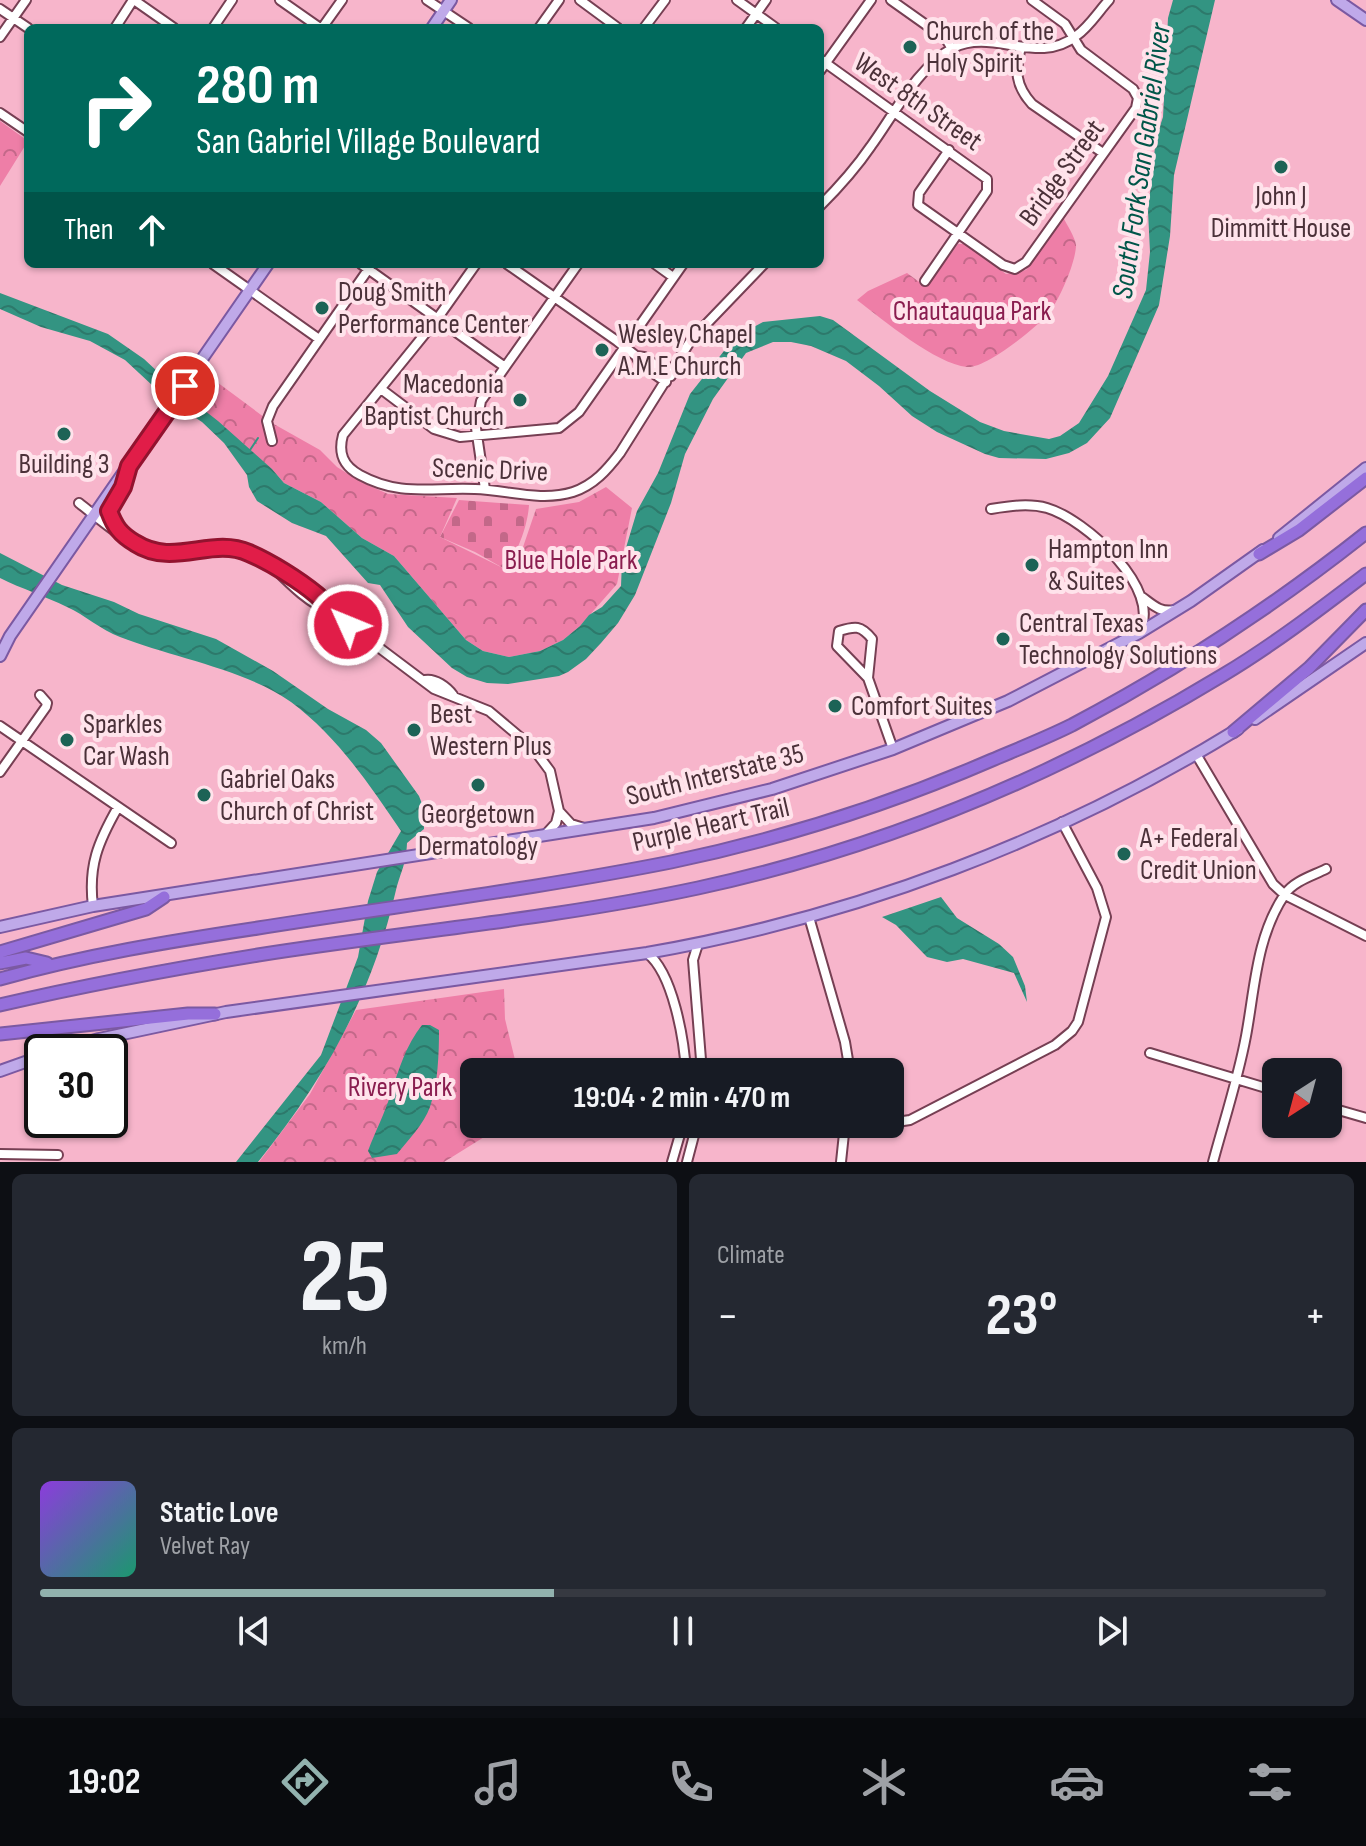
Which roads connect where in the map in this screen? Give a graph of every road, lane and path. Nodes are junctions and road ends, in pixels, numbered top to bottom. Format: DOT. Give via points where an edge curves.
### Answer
graph roads {
  1 [pos="26,0"];
  2 [pos="134,0"];
  3 [pos="232,0"];
  4 [pos="280,0"];
  5 [pos="342,0"];
  6 [pos="427,0"];
  7 [pos="451,0"];
  8 [pos="559,0"];
  9 [pos="580,0"];
  10 [pos="665,0"];
  11 [pos="737,0"];
  12 [pos="766,0"];
  13 [pos="871,0"];
  14 [pos="891,0"];
  15 [pos="1032,0"];
  16 [pos="1109,0"];
  17 [pos="1337,0"];
  18 [pos="0,9"];
  19 [pos="443,12"];
  20 [pos="756,14"];
  21 [pos="14,18"];
  22 [pos="1366,20"];
  23 [pos="118,24"];
  24 [pos="168,24"];
  25 [pos="216,24"];
  26 [pos="315,24"];
  27 [pos="324,24"];
  28 [pos="435,24"];
  29 [pos="462,24"];
  30 [pos="542,24"];
  31 [pos="613,24"];
  32 [pos="647,24"];
  33 [pos="749,24"];
  34 [pos="770,24"];
  35 [pos="24,25"];
  36 [pos="0,37"];
  37 [pos="1074,38"];
  38 [pos="1021,47"];
  39 [pos="952,49"];
  40 [pos="824,61"];
  41 [pos="824,65"];
  42 [pos="895,112"];
  43 [pos="0,113"];
  44 [pos="24,129"];
  45 [pos="949,150"];
  46 [pos="1103,153"];
  47 [pos="824,202"];
  48 [pos="958,235"];
  49 [pos="219,268"];
  50 [pos="265,268"];
  51 [pos="366,268"];
  52 [pos="370,268"];
  53 [pos="473,268"];
  54 [pos="513,268"];
  55 [pos="575,268"];
  56 [pos="661,268"];
  57 [pos="680,268"];
  58 [pos="760,268"];
  59 [pos="673,277"];
  60 [pos="925,281"];
  61 [pos="250,290"];
  62 [pos="555,297"];
  63 [pos="437,319"];
  64 [pos="319,339"];
  65 [pos="623,347"];
  66 [pos="505,367"];
  67 [pos="669,379"];
  68 [pos="381,389"];
  69 [pos="478,437"];
  70 [pos="272,441"];
  71 [pos="129,466"];
  72 [pos="1366,468"];
  73 [pos="1366,478"];
  74 [pos="485,489"];
  75 [pos="79,503"];
  76 [pos="991,509"];
  77 [pos="94,515"];
  78 [pos="117,531"];
  79 [pos="1366,533"];
  80 [pos="1259,554"];
  81 [pos="1366,574"];
  82 [pos="1141,596"];
  83 [pos="1176,610"];
  84 [pos="1366,610"];
  85 [pos="1139,633"];
  86 [pos="10,636"];
  87 [pos="1366,643"];
  88 [pos="0,645"];
  89 [pos="0,656"];
  90 [pos="868,678"];
  91 [pos="40,695"];
  92 [pos="0,726"];
  93 [pos="1233,732"];
  94 [pos="22,741"];
  95 [pos="893,749"];
  96 [pos="1196,754"];
  97 [pos="0,772"];
  98 [pos="118,807"];
  99 [pos="559,811"];
  100 [pos="1062,822"];
  101 [pos="588,828"];
  102 [pos="542,837"];
  103 [pos="171,843"];
  104 [pos="1326,869"];
  105 [pos="1285,895"];
  106 [pos="164,897"];
  107 [pos="93,906"];
  108 [pos="809,917"];
  109 [pos="0,927"];
  110 [pos="1366,936"];
  111 [pos="698,944"];
  112 [pos="0,952"];
  113 [pos="647,953"];
  114 [pos="0,963"];
  115 [pos="52,964"];
  116 [pos="0,979"];
  117 [pos="0,1005"];
  118 [pos="221,1013"];
  119 [pos="0,1034"];
  120 [pos="122,1034"];
  121 [pos="1150,1053"];
  122 [pos="684,1058"];
  123 [pos="701,1058"];
  124 [pos="848,1058"];
  125 [pos="24,1062"];
  126 [pos="0,1071"];
  127 [pos="1235,1079"];
  128 [pos="1262,1087"];
  129 [pos="1342,1111"];
  130 [pos="1366,1118"];
  131 [pos="904,1121"];
  132 [pos="679,1138"];
  133 [pos="693,1138"];
  134 [pos="844,1138"];
  135 [pos="0,1154"];
  136 [pos="58,1155"];
  137 [pos="672,1162"];
  138 [pos="687,1162"];
  139 [pos="841,1162"];
  140 [pos="1213,1162"];
  1 -- 21 [label="street"];
  2 -- 23 [label="street"];
  2 -- 24 [label="street"];
  3 -- 25 [label="street"];
  4 -- 26 [label="street"];
  5 -- 27 [label="street"];
  6 -- 19 [label="street"];
  7 -- 19 [label="main road"];
  8 -- 30 [label="street"];
  9 -- 31 [label="street"];
  10 -- 32 [label="street"];
  11 -- 20 [label="street"];
  12 -- 20 [label="street"];
  13 -- 40 [label="street"];
  14 -- 39 [label="street" via="946,39"];
  15 -- 37 [label="street" via="1065,24"];
  16 -- 37 [label="street"];
  17 -- 22 [label="main road"];
  18 -- 21 [label="street"];
  19 -- 28 [label="main road"];
  19 -- 29 [label="street"];
  20 -- 33 [label="street"];
  20 -- 34 [label="street"];
  21 -- 35 [label="street"];
  21 -- 36 [label="street"];
  37 -- 38 [label="street" via="1049,48"];
  37 -- 46 [label="street, Bridge Street" via="1085,54 1138,98"];
  38 -- 39 [label="street" via="983,41"];
  38 -- 46 [label="street" via="1016,70 1024,95"];
  39 -- 42 [label="street" via="930,66"];
  41 -- 42 [label="street, West 8th Street"];
  42 -- 45 [label="street, West 8th Street"];
  42 -- 47 [label="street"];
  43 -- 44 [label="street"];
  45 -- 48 [label="street, West 8th Street" via="989,183"];
  45 -- 48 [label="street" via="917,201"];
  46 -- 48 [label="street, Bridge Street" via="1026,262 1015,269"];
  48 -- 60 [label="street"];
  49 -- 61 [label="street"];
  50 -- 61 [label="main road"];
  51 -- 64 [label="street"];
  52 -- 63 [label="street"];
  53 -- 63 [label="street"];
  54 -- 62 [label="street"];
  55 -- 62 [label="street"];
  56 -- 59 [label="street"];
  57 -- 59 [label="street"];
  58 -- 67 [label="street, Scenic Drive" via="699,331"];
  59 -- 65 [label="street"];
  61 -- 64 [label="street"];
  61 -- 71 [label="main road"];
  62 -- 65 [label="street"];
  62 -- 66 [label="street"];
  63 -- 66 [label="street"];
  63 -- 68 [label="street"];
  64 -- 70 [label="street" via="268,416"];
  65 -- 67 [label="street"];
  65 -- 69 [label="street" via="566,425"];
  66 -- 69 [label="street" via="481,401"];
  67 -- 74 [label="street, Scenic Drive" via="613,463 586,487 550,495"];
  68 -- 69 [label="street" via="434,429"];
  68 -- 74 [label="street, Scenic Drive" via="343,435 340,450 348,467 387,487"];
  69 -- 74 [label="street"];
  71 -- 77 [label="main road"];
  71 -- 78 [label="street" via="109,511"];
  72 -- 80 [label="main road, South Interstate 35"];
  73 -- 80 [label="highway"];
  75 -- 77 [label="street"];
  76 -- 82 [label="street" via="1046,507 1080,524 1105,545"];
  77 -- 78 [label="street"];
  77 -- 86 [label="main road"];
  78 -- 99 [label="street" via="161,553 234,549 274,568 317,607 333,613 434,689 489,711 543,758"];
  79 -- 115 [label="highway, Purple Heart Trail" via="1283,597 1069,727 837,819 669,862"];
  80 -- 83 [label="main road, South Interstate 35"];
  81 -- 117 [label="highway, Purple Heart Trail" via="1226,674 1172,705 1062,763 857,846 628,902 256,956"];
  82 -- 83 [label="street" via="1157,609"];
  82 -- 85 [label="street" via="1145,616"];
  83 -- 85 [label="main road, South Interstate 35"];
  84 -- 93 [label="highway" via="1309,668"];
  85 -- 95 [label="main road, South Interstate 35" via="1008,701"];
  86 -- 88 [label="main road"];
  86 -- 89 [label="main road"];
  87 -- 93 [label="main road"];
  90 -- 90 [label="street" via="872,639 856,626 839,631 841,653"];
  90 -- 95 [label="street"];
  91 -- 94 [label="street" via="46,707"];
  92 -- 94 [label="street"];
  93 -- 96 [label="main road"];
  94 -- 97 [label="street"];
  94 -- 98 [label="street"];
  95 -- 101 [label="main road, South Interstate 35" via="772,789"];
  96 -- 100 [label="main road"];
  96 -- 105 [label="street" via="1266,874"];
  98 -- 103 [label="street"];
  98 -- 107 [label="street" via="95,855"];
  99 -- 101 [label="street" via="571,824"];
  99 -- 102 [label="street" via="553,828"];
  100 -- 108 [label="main road" via="933,876"];
  100 -- 131 [label="street" via="1097,888 1106,917 1078,1022 1055,1045"];
  101 -- 102 [label="main road, South Interstate 35"];
  102 -- 106 [label="main road, South Interstate 35"];
  104 -- 105 [label="street" via="1293,885"];
  105 -- 110 [label="street"];
  105 -- 127 [label="street" via="1258,958"];
  106 -- 107 [label="main road, South Interstate 35"];
  106 -- 112 [label="highway" via="146,909"];
  107 -- 109 [label="main road, South Interstate 35"];
  108 -- 111 [label="main road"];
  108 -- 124 [label="street"];
  111 -- 113 [label="main road"];
  111 -- 123 [label="street" via="693,960"];
  113 -- 118 [label="main road"];
  113 -- 122 [label="street" via="666,981"];
  114 -- 115 [label="highway" via="26,958"];
  115 -- 116 [label="highway, Purple Heart Trail"];
  118 -- 119 [label="highway"];
  118 -- 120 [label="main road"];
  121 -- 127 [label="street"];
  125 -- 126 [label="main road"];
  127 -- 128 [label="street"];
  127 -- 140 [label="street"];
  129 -- 130 [label="street"];
  132 -- 137 [label="street"];
  133 -- 138 [label="street"];
  134 -- 139 [label="street"];
  135 -- 136 [label="street"];
}
